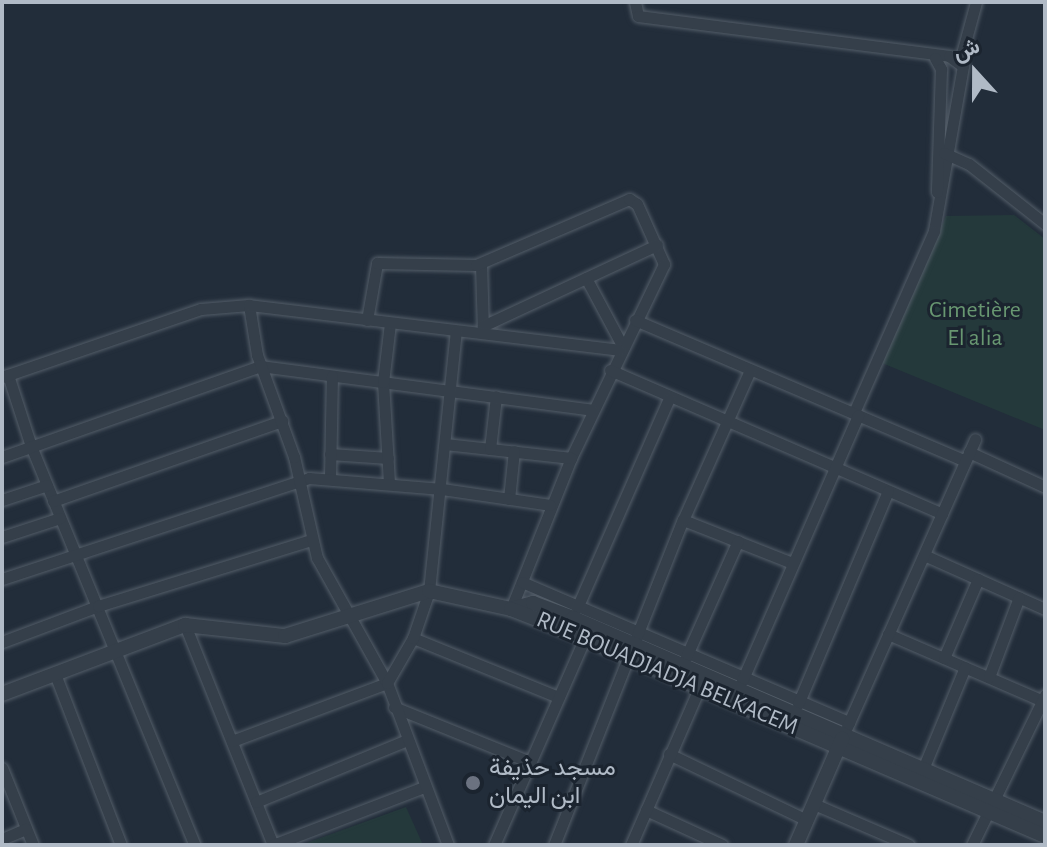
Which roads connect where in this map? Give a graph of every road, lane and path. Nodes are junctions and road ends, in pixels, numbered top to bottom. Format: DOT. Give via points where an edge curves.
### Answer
graph roads {
  1 [pos="635,2"];
  2 [pos="976,2"];
  3 [pos="935,58"];
  4 [pos="960,61"];
  5 [pos="936,152"];
  6 [pos="951,154"];
  7 [pos="938,206"];
  8 [pos="1045,224"];
  9 [pos="657,245"];
  10 [pos="481,264"];
  11 [pos="586,278"];
  12 [pos="249,305"];
  13 [pos="367,320"];
  14 [pos="635,320"];
  15 [pos="390,323"];
  16 [pos="483,330"];
  17 [pos="456,331"];
  18 [pos="620,348"];
  19 [pos="260,366"];
  20 [pos="610,370"];
  21 [pos="750,370"];
  22 [pos="5,376"];
  23 [pos="332,376"];
  24 [pos="383,382"];
  25 [pos="449,390"];
  26 [pos="496,396"];
  27 [pos="669,398"];
  28 [pos="592,410"];
  29 [pos="856,414"];
  30 [pos="282,421"];
  31 [pos="726,424"];
  32 [pos="975,439"];
  33 [pos="445,444"];
  34 [pos="31,446"];
  35 [pos="490,449"];
  36 [pos="514,451"];
  37 [pos="330,454"];
  38 [pos="967,456"];
  39 [pos="2,457"];
  40 [pos="388,458"];
  41 [pos="571,458"];
  42 [pos="834,469"];
  43 [pos="330,478"];
  44 [pos="301,480"];
  45 [pos="389,483"];
  46 [pos="47,485"];
  47 [pos="1045,487"];
  48 [pos="442,489"];
  49 [pos="888,491"];
  50 [pos="509,499"];
  51 [pos="2,500"];
  52 [pos="53,501"];
  53 [pos="550,505"];
  54 [pos="942,514"];
  55 [pos="60,518"];
  56 [pos="683,520"];
  57 [pos="2,537"];
  58 [pos="311,540"];
  59 [pos="738,541"];
  60 [pos="76,551"];
  61 [pos="924,555"];
  62 [pos="792,563"];
  63 [pos="2,579"];
  64 [pos="978,579"];
  65 [pos="522,582"];
  66 [pos="429,591"];
  67 [pos="1019,597"];
  68 [pos="98,606"];
  69 [pos="511,609"];
  70 [pos="1045,609"];
  71 [pos="352,613"];
  72 [pos="573,618"];
  73 [pos="185,625"];
  74 [pos="640,630"];
  75 [pos="588,632"];
  76 [pos="888,634"];
  77 [pos="413,638"];
  78 [pos="2,642"];
  79 [pos="116,651"];
  80 [pos="634,651"];
  81 [pos="685,658"];
  82 [pos="944,658"];
  83 [pos="965,667"];
  84 [pos="55,674"];
  85 [pos="989,677"];
  86 [pos="703,680"];
  87 [pos="742,682"];
  88 [pos="387,683"];
  89 [pos="2,694"];
  90 [pos="558,697"];
  91 [pos="1044,699"];
  92 [pos="797,706"];
  93 [pos="394,707"];
  94 [pos="844,735"];
  95 [pos="407,740"];
  96 [pos="232,741"];
  97 [pos="669,754"];
  98 [pos="530,762"];
  99 [pos="2,768"];
  100 [pos="923,769"];
  101 [pos="5,782"];
  102 [pos="424,787"];
  103 [pos="256,802"];
  104 [pos="814,804"];
  105 [pos="989,806"];
  106 [pos="646,810"];
  107 [pos="807,820"];
  108 [pos="1045,822"];
  109 [pos="26,829"];
  110 [pos="1045,836"];
  111 [pos="2,839"];
  112 [pos="33,845"];
  113 [pos="121,845"];
  114 [pos="195,845"];
  115 [pos="273,845"];
  116 [pos="448,845"];
  117 [pos="494,845"];
  118 [pos="554,845"];
  119 [pos="631,845"];
  120 [pos="722,845"];
  121 [pos="796,845"];
  122 [pos="909,845"];
  123 [pos="972,845"];
  1 -- 3 [label="street" via="638,16"];
  2 -- 4 [label="street"];
  3 -- 4 [label="street"];
  3 -- 5 [label="street" via="941,69"];
  4 -- 6 [label="street" via="964,71"];
  5 -- 6 [label="street"];
  5 -- 7 [label="street"];
  6 -- 7 [label="street"];
  6 -- 8 [label="street"];
  7 -- 29 [label="street" via="934,231"];
  9 -- 10 [label="street" via="629,199"];
  9 -- 11 [label="street"];
  9 -- 14 [label="street" via="664,264"];
  10 -- 13 [label="street" via="377,263"];
  10 -- 16 [label="street"];
  11 -- 16 [label="street"];
  11 -- 18 [label="street"];
  12 -- 13 [label="street"];
  12 -- 19 [label="street"];
  12 -- 22 [label="street" via="201,309"];
  13 -- 15 [label="street"];
  14 -- 18 [label="street"];
  14 -- 21 [label="street"];
  15 -- 17 [label="street"];
  15 -- 24 [label="street"];
  16 -- 17 [label="street"];
  16 -- 18 [label="street"];
  17 -- 25 [label="street"];
  18 -- 20 [label="street"];
  19 -- 23 [label="street"];
  19 -- 30 [label="street"];
  19 -- 34 [label="street"];
  20 -- 27 [label="street"];
  20 -- 28 [label="street"];
  21 -- 29 [label="street"];
  21 -- 31 [label="street"];
  22 -- 34 [label="street"];
  23 -- 24 [label="street"];
  23 -- 37 [label="street"];
  24 -- 25 [label="street"];
  24 -- 40 [label="street"];
  25 -- 26 [label="street"];
  25 -- 33 [label="street"];
  26 -- 28 [label="street"];
  26 -- 35 [label="street"];
  27 -- 31 [label="street"];
  27 -- 72 [label="street"];
  28 -- 41 [label="street"];
  29 -- 38 [label="street"];
  29 -- 42 [label="street"];
  30 -- 44 [label="street"];
  30 -- 52 [label="street"];
  31 -- 42 [label="street"];
  31 -- 56 [label="street"];
  32 -- 38 [label="street"];
  33 -- 35 [label="street"];
  33 -- 48 [label="street"];
  34 -- 39 [label="street"];
  34 -- 46 [label="street"];
  35 -- 36 [label="street"];
  36 -- 41 [label="street"];
  36 -- 50 [label="street"];
  37 -- 40 [label="street"];
  37 -- 43 [label="street"];
  38 -- 47 [label="street"];
  38 -- 54 [label="street"];
  40 -- 45 [label="street"];
  41 -- 53 [label="street"];
  42 -- 49 [label="street"];
  42 -- 62 [label="street"];
  43 -- 44 [label="street"];
  43 -- 45 [label="street"];
  44 -- 58 [label="street"];
  44 -- 60 [label="street"];
  45 -- 48 [label="street"];
  46 -- 51 [label="street"];
  46 -- 52 [label="street"];
  48 -- 50 [label="street"];
  48 -- 66 [label="street"];
  49 -- 54 [label="street"];
  49 -- 92 [label="street"];
  50 -- 53 [label="street"];
  52 -- 55 [label="street"];
  53 -- 65 [label="street"];
  54 -- 61 [label="street"];
  55 -- 57 [label="street"];
  55 -- 60 [label="street"];
  56 -- 59 [label="street"];
  56 -- 74 [label="street"];
  58 -- 68 [label="street"];
  58 -- 71 [label="street"];
  59 -- 62 [label="street"];
  59 -- 81 [label="street"];
  60 -- 63 [label="street"];
  60 -- 68 [label="street"];
  61 -- 64 [label="street"];
  61 -- 76 [label="street"];
  62 -- 87 [label="street"];
  64 -- 67 [label="street"];
  64 -- 82 [label="street"];
  65 -- 69 [label="street"];
  65 -- 72 [label="street"];
  66 -- 69 [label="street, RUE BOUADJADJA BELKACEM"];
  66 -- 71 [label="street"];
  66 -- 77 [label="street"];
  67 -- 70 [label="street"];
  67 -- 85 [label="street"];
  68 -- 78 [label="street"];
  68 -- 79 [label="street"];
  69 -- 72 [label="street, RUE BOUADJADJA BELKACEM"];
  71 -- 73 [label="street" via="285,636"];
  71 -- 88 [label="street"];
  72 -- 74 [label="street"];
  72 -- 75 [label="street, RUE BOUADJADJA BELKACEM"];
  73 -- 79 [label="street"];
  73 -- 96 [label="street"];
  74 -- 80 [label="street"];
  74 -- 81 [label="street"];
  75 -- 80 [label="street, RUE BOUADJADJA BELKACEM"];
  75 -- 90 [label="street"];
  76 -- 82 [label="street"];
  76 -- 94 [label="street"];
  77 -- 88 [label="street"];
  77 -- 90 [label="street"];
  79 -- 84 [label="street"];
  79 -- 114 [label="street"];
  80 -- 81 [label="street, RUE BOUADJADJA BELKACEM"];
  80 -- 86 [label="street, RUE BOUADJADJA BELKACEM"];
  80 -- 118 [label="street"];
  81 -- 86 [label="street, RUE BOUADJADJA BELKACEM"];
  81 -- 87 [label="street"];
  82 -- 83 [label="street"];
  83 -- 85 [label="street"];
  83 -- 100 [label="street"];
  84 -- 89 [label="street"];
  84 -- 113 [label="street"];
  85 -- 91 [label="street"];
  86 -- 87 [label="street, RUE BOUADJADJA BELKACEM"];
  86 -- 94 [label="street, RUE BOUADJADJA BELKACEM"];
  86 -- 97 [label="street"];
  87 -- 92 [label="street, RUE BOUADJADJA BELKACEM"];
  88 -- 93 [label="street"];
  88 -- 96 [label="street"];
  90 -- 98 [label="street"];
  91 -- 105 [label="street"];
  92 -- 94 [label="street, RUE BOUADJADJA BELKACEM"];
  93 -- 95 [label="street"];
  93 -- 98 [label="street"];
  94 -- 100 [label="street, RUE BOUADJADJA BELKACEM"];
  94 -- 104 [label="street"];
  94 -- 105 [label="street, RUE BOUADJADJA BELKACEM"];
  95 -- 102 [label="street"];
  95 -- 103 [label="street"];
  96 -- 103 [label="street"];
  97 -- 106 [label="street"];
  97 -- 107 [label="street"];
  98 -- 117 [label="street"];
  99 -- 101 [label="street"];
  100 -- 105 [label="street, RUE BOUADJADJA BELKACEM"];
  101 -- 109 [label="street"];
  102 -- 115 [label="street"];
  102 -- 116 [label="street"];
  103 -- 115 [label="street"];
  104 -- 107 [label="street"];
  104 -- 122 [label="street"];
  105 -- 108 [label="street, RUE BOUADJADJA BELKACEM"];
  105 -- 110 [label="street, RUE BOUADJADJA BELKACEM"];
  105 -- 123 [label="street"];
  106 -- 119 [label="street"];
  106 -- 120 [label="street"];
  107 -- 121 [label="street"];
  109 -- 111 [label="street"];
  109 -- 112 [label="street"];
}
